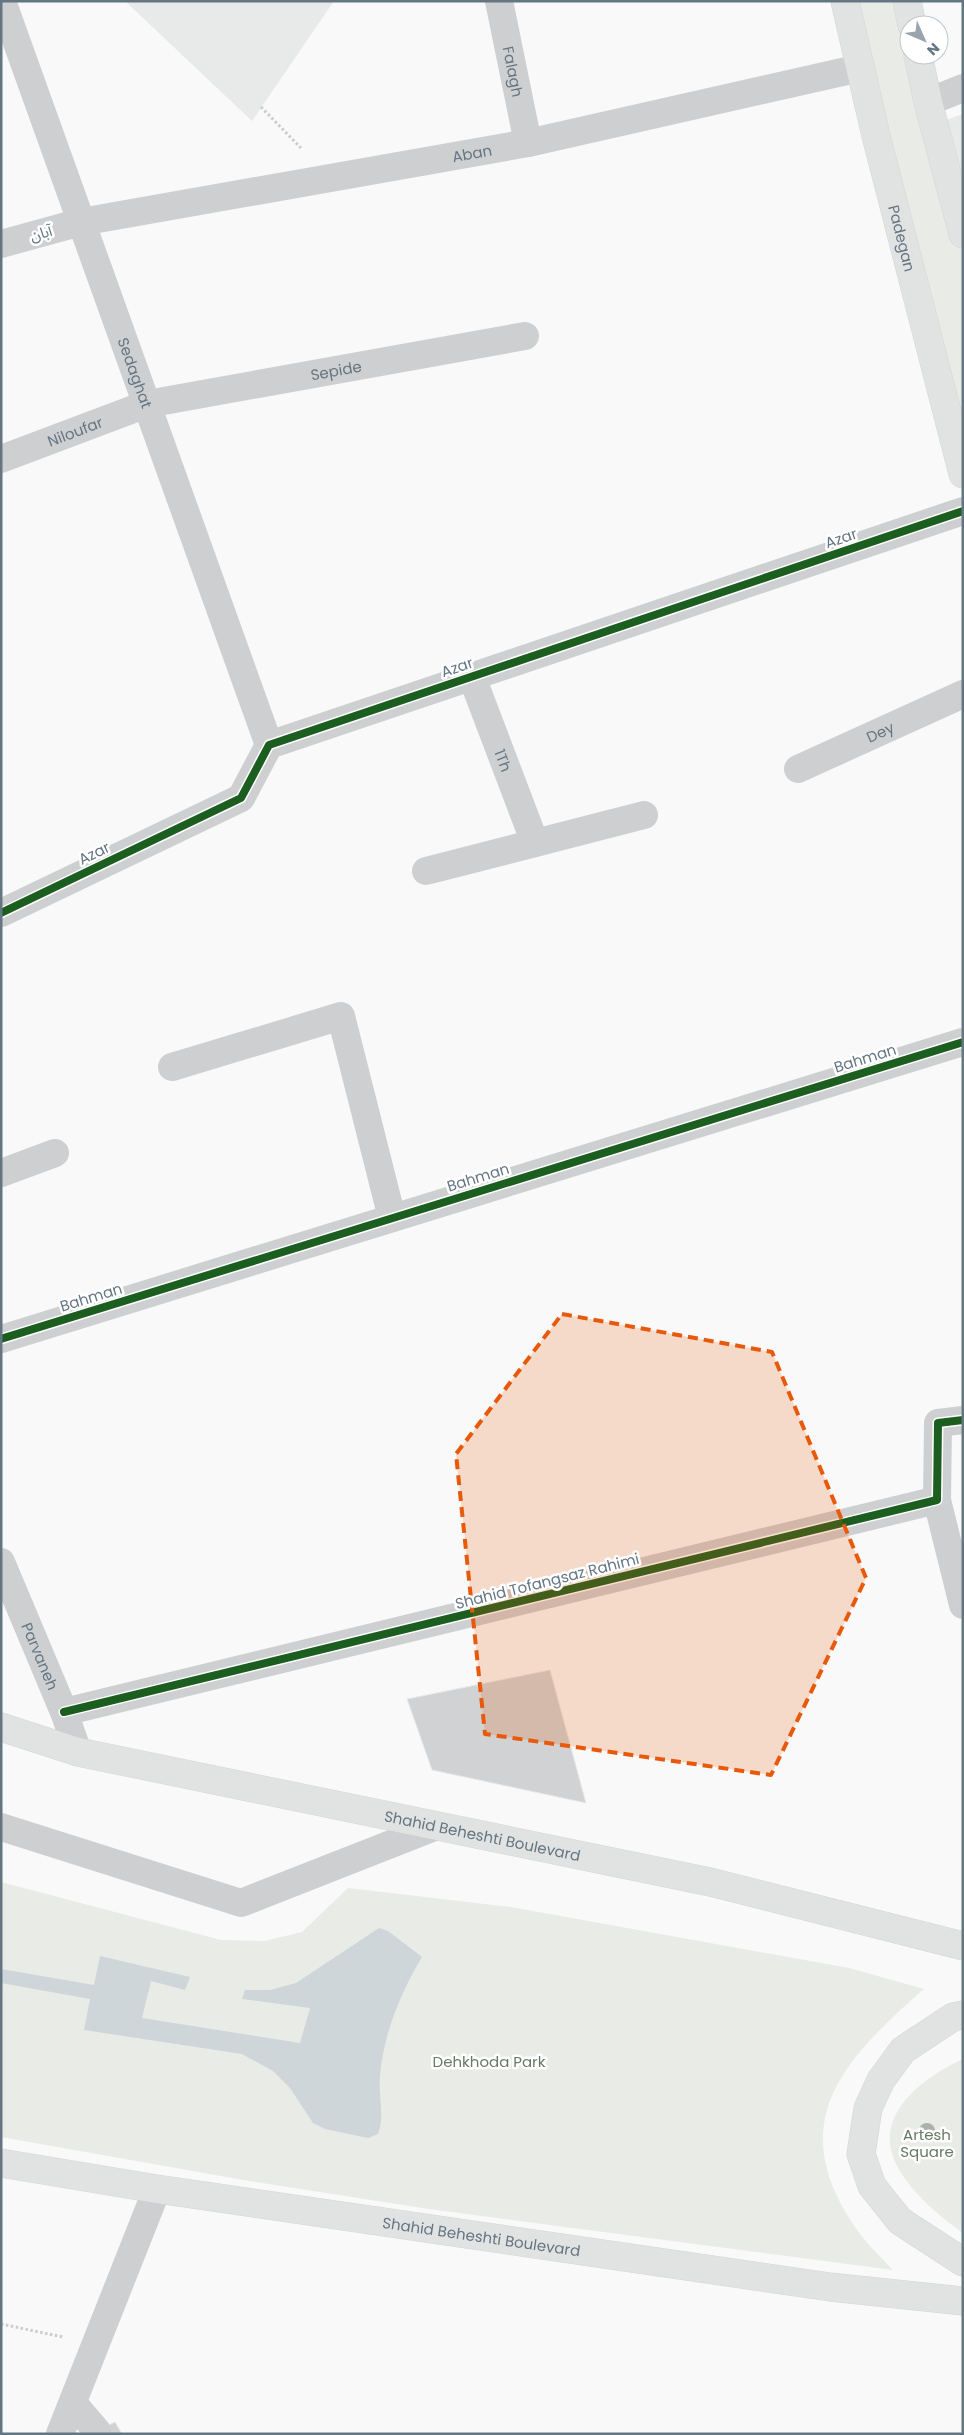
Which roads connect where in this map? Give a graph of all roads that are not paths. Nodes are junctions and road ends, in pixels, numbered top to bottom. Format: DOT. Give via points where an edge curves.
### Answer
graph roads {
  1 [pos="2,1"];
  2 [pos="499,1"];
  3 [pos="845,1"];
  4 [pos="907,1"];
  5 [pos="910,15"];
  6 [pos="920,65"];
  7 [pos="860,68"];
  8 [pos="963,88"];
  9 [pos="928,102"];
  10 [pos="528,143"];
  11 [pos="81,222"];
  12 [pos="963,234"];
  13 [pos="1,244"];
  14 [pos="525,336"];
  15 [pos="147,404"];
  16 [pos="1,459"];
  17 [pos="963,474"];
  18 [pos="963,511"];
  19 [pos="472,677"];
  20 [pos="963,694"];
  21 [pos="269,745"];
  22 [pos="798,769"];
  23 [pos="644,815"];
  24 [pos="535,843"];
  25 [pos="426,871"];
  26 [pos="1,913"];
  27 [pos="963,1042"];
  28 [pos="172,1067"];
  29 [pos="55,1153"];
  30 [pos="1,1173"];
  31 [pos="392,1218"];
  32 [pos="1,1339"];
  33 [pos="963,1420"];
  34 [pos="936,1500"];
  35 [pos="1,1562"];
  36 [pos="963,1605"];
  37 [pos="64,1712"];
  38 [pos="1,1727"];
  39 [pos="78,1752"];
  40 [pos="436,1826"];
  41 [pos="1,1827"];
  42 [pos="963,1946"];
  43 [pos="963,2015"];
  44 [pos="1,2163"];
  45 [pos="157,2189"];
  46 [pos="963,2262"];
  47 [pos="963,2301"];
  48 [pos="73,2403"];
  49 [pos="97,2431"];
  50 [pos="60,2434"];
  1 -- 11 [label="street, Sedaghat"];
  2 -- 10 [label="street, Falagh"];
  3 -- 7 [label="main road, Padegan"];
  4 -- 5 [label="main road"];
  6 -- 9 [label="main road"];
  7 -- 10 [label="street, Aban"];
  7 -- 17 [label="main road, Padegan"];
  8 -- 9 [label="street"];
  9 -- 12 [label="main road"];
  10 -- 11 [label="street, Aban"];
  11 -- 13 [label="street, آبان"];
  11 -- 15 [label="street, Sedaghat"];
  14 -- 15 [label="street, Sepide"];
  15 -- 16 [label="street, Niloufar"];
  15 -- 21 [label="street, Sedaghat"];
  18 -- 19 [label="street, Azar"];
  19 -- 21 [label="street, Azar"];
  19 -- 24 [label="street, 1Th"];
  20 -- 22 [label="street, Dey"];
  21 -- 26 [label="street, Azar" via="241,798"];
  23 -- 24 [label="street"];
  24 -- 25 [label="street"];
  27 -- 31 [label="street, Bahman"];
  28 -- 31 [label="street" via="341,1016"];
  29 -- 30 [label="street"];
  31 -- 32 [label="street, Bahman"];
  33 -- 34 [label="street" via="938,1423"];
  34 -- 36 [label="street"];
  34 -- 37 [label="street, Shahid Tofangsaz Rahimi"];
  35 -- 37 [label="street, Parvaneh"];
  37 -- 39 [label="street, Parvaneh"];
  38 -- 39 [label="main road, Shahid Beheshti Boulevard"];
  39 -- 40 [label="main road, Shahid Beheshti Boulevard"];
  40 -- 41 [label="street" via="241,1903"];
  40 -- 42 [label="main road, Shahid Beheshti Boulevard" via="710,1882"];
  43 -- 46 [label="main road" via="953,2017 903,2050 881,2080 868,2108 861,2154 872,2186 900,2221"];
  44 -- 45 [label="main road, Shahid Beheshti Boulevard"];
  45 -- 47 [label="main road, Shahid Beheshti Boulevard" via="830,2288"];
  45 -- 48 [label="street"];
  48 -- 49 [label="street"];
  48 -- 50 [label="street"];
}
